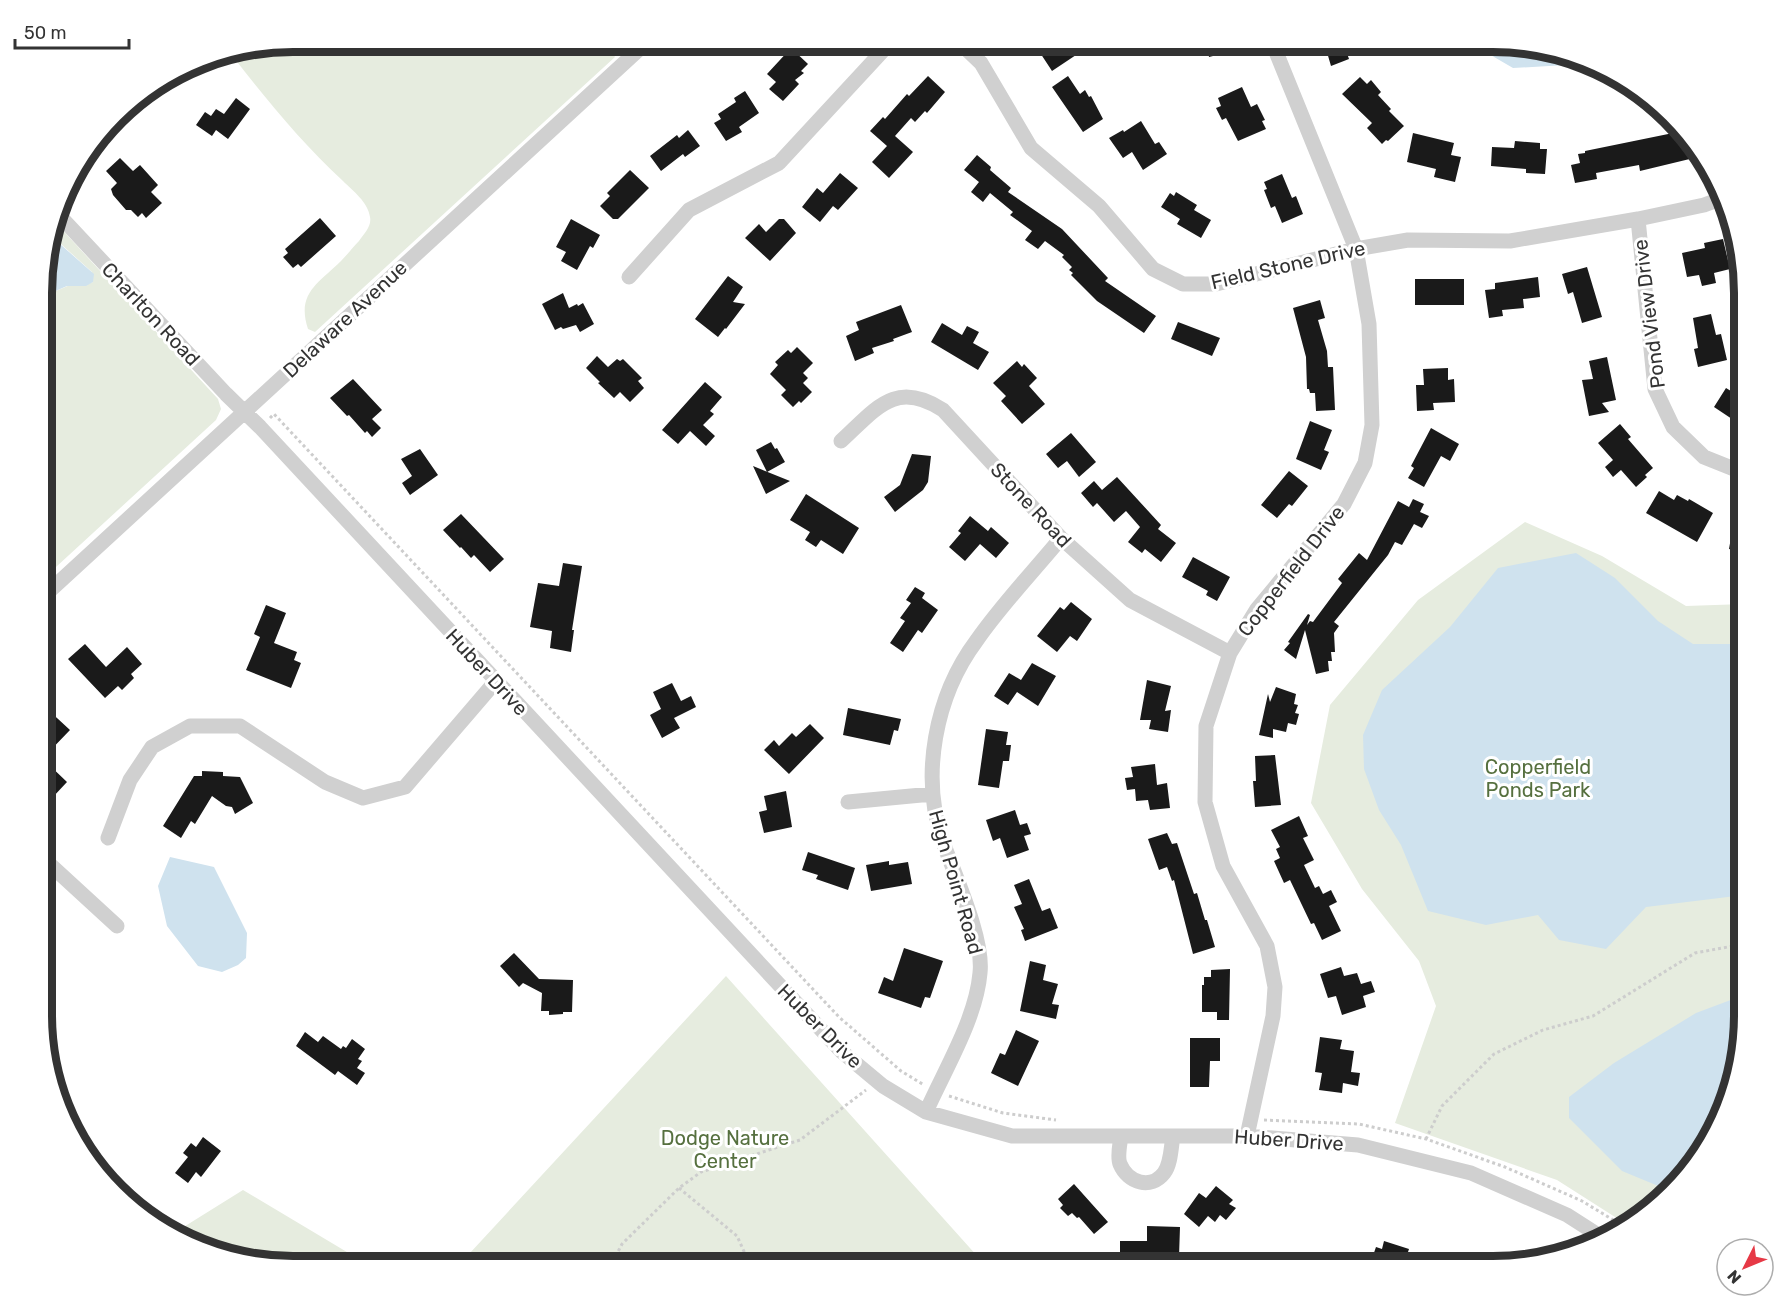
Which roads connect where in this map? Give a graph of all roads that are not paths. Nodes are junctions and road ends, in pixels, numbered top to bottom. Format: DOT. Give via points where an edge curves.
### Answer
graph roads {
  1 [pos="636,52"];
  2 [pos="882,52"];
  3 [pos="969,52"];
  4 [pos="1276,52"];
  5 [pos="1716,201"];
  6 [pos="1638,219"];
  7 [pos="64,220"];
  8 [pos="1356,249"];
  9 [pos="628,277"];
  10 [pos="244,412"];
  11 [pos="841,441"];
  12 [pos="1734,469"];
  13 [pos="1061,538"];
  14 [pos="52,589"];
  15 [pos="1230,653"];
  16 [pos="496,681"];
  17 [pos="932,794"];
  18 [pos="848,802"];
  19 [pos="108,838"];
  20 [pos="52,866"];
  21 [pos="117,926"];
  22 [pos="926,1112"];
  23 [pos="1121,1136"];
  24 [pos="1173,1136"];
  25 [pos="1247,1136"];
  26 [pos="1596,1234"];
  1 -- 10 [label="street, Delaware Avenue"];
  2 -- 9 [label="street" via="779,163 689,210"];
  3 -- 8 [label="street, Field Stone Drive" via="981,63 1031,148 1099,206 1153,269 1183,284 1216,284"];
  4 -- 8 [label="street, Copperfield Drive"];
  5 -- 6 [label="street, Field Stone Drive"];
  6 -- 8 [label="street, Field Stone Drive" via="1510,241 1408,240"];
  6 -- 12 [label="street, Pond View Drive" via="1655,389 1673,427 1704,457"];
  7 -- 10 [label="street, Charlton Road"];
  8 -- 15 [label="street, Copperfield Drive" via="1369,324 1372,425 1365,464 1344,504 1257,609"];
  10 -- 14 [label="street, Delaware Avenue"];
  10 -- 16 [label="street, Huber Drive"];
  11 -- 13 [label="street, Stone Road" via="885,402 906,396 928,400 943,410"];
  13 -- 15 [label="street, Stone Road" via="1130,600"];
  13 -- 17 [label="street, High Point Road" via="976,640 954,679 935,734"];
  15 -- 25 [label="street, Copperfield Drive" via="1206,726 1205,802 1223,866 1267,946 1275,987 1273,1016"];
  16 -- 19 [label="street" via="405,787 363,798 325,782 240,726 190,726 152,747 130,780"];
  16 -- 22 [label="street, Huber Drive" via="841,1051 876,1081"];
  17 -- 18 [label="street"];
  17 -- 22 [label="street, High Point Road" via="941,836 977,938 981,971 974,1006"];
  20 -- 21 [label="street"];
  22 -- 23 [label="street, Huber Drive" via="1012,1136"];
  23 -- 24 [label="street, Huber Drive"];
  23 -- 24 [label="street" via="1119,1162 1137,1182 1149,1184 1166,1171"];
  24 -- 25 [label="street, Huber Drive"];
  25 -- 26 [label="street, Huber Drive" via="1358,1144 1471,1173 1567,1215"];
}
